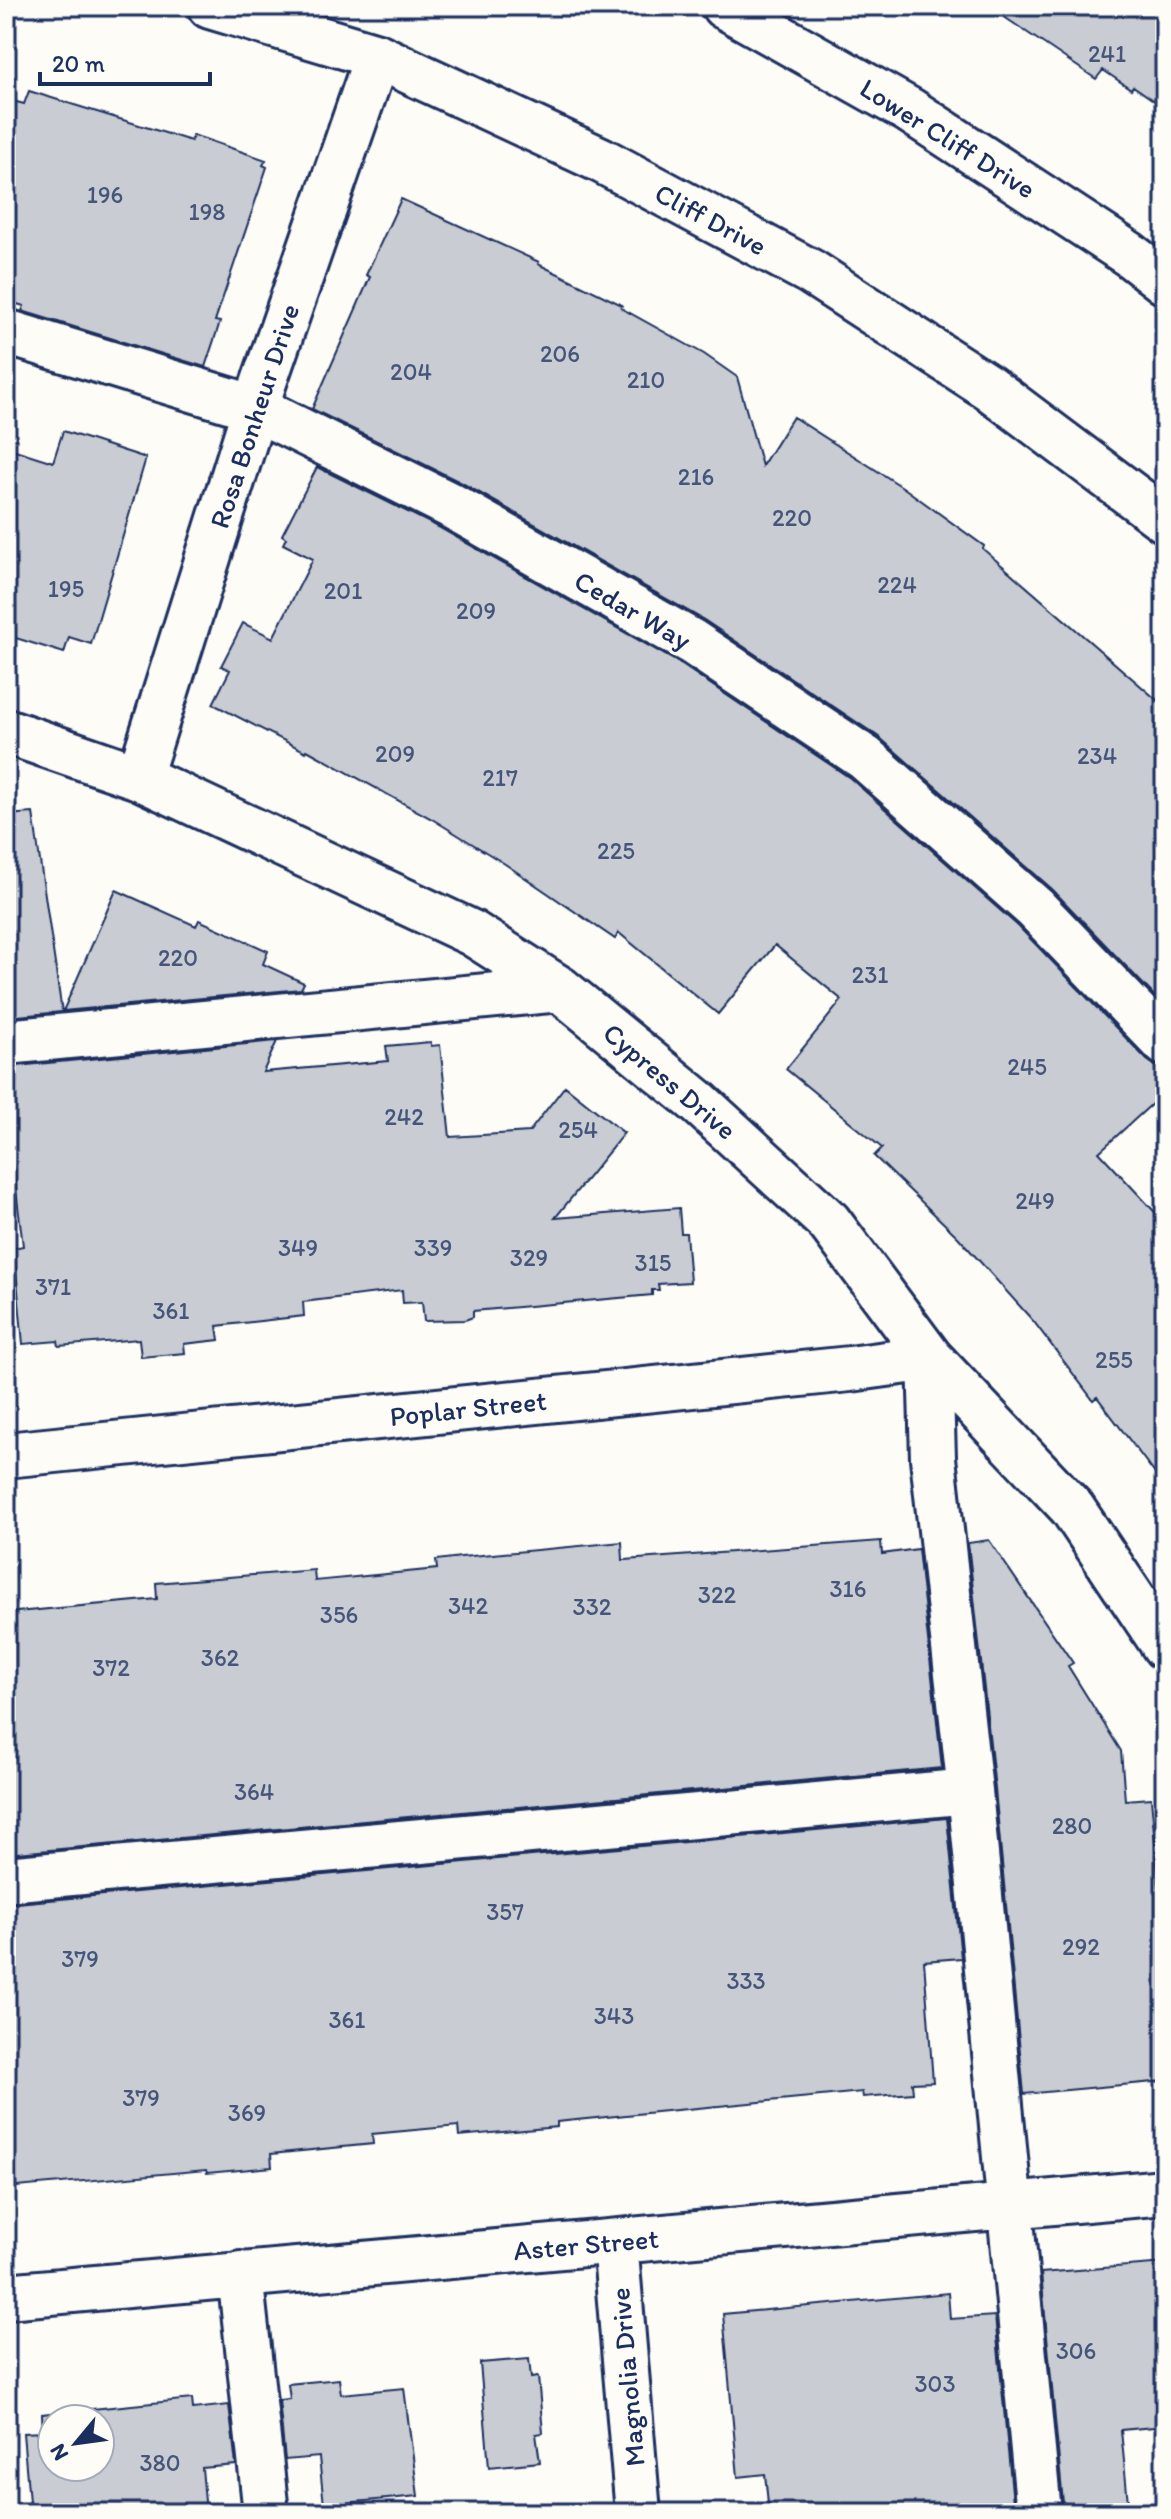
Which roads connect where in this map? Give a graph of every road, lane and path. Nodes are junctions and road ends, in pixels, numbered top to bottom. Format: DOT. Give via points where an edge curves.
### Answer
graph roads {
  1 [pos="210,6"];
  2 [pos="724,6"];
  3 [pos="377,56"];
  4 [pos="1165,282"];
  5 [pos="6,332"];
  6 [pos="255,408"];
  7 [pos="1165,520"];
  8 [pos="6,731"];
  9 [pos="139,777"];
  10 [pos="560,989"];
  11 [pos="6,1042"];
  12 [pos="1165,1043"];
  13 [pos="930,1358"];
  14 [pos="6,1455"];
  15 [pos="1165,1647"];
  16 [pos="970,1791"];
  17 [pos="6,1879"];
  18 [pos="1165,2192"];
  19 [pos="1010,2205"];
  20 [pos="615,2242"];
  21 [pos="240,2274"];
  22 [pos="6,2296"];
  23 [pos="266,2513"];
  24 [pos="638,2513"];
  25 [pos="1039,2513"];
  1 -- 3 [label="street, Cliff Drive"];
  2 -- 4 [label="street, Lower Cliff Drive" via="909,110"];
  3 -- 6 [label="street, Rosa Bonheur Drive"];
  3 -- 7 [label="street, Cliff Drive" via="601,160 811,272 988,387"];
  5 -- 6 [label="street, Cedar Way"];
  6 -- 9 [label="street, Rosa Bonheur Drive"];
  6 -- 12 [label="street, Cedar Way" via="450,505 692,642 865,758 1035,908"];
  8 -- 9 [label="street, Cypress Drive"];
  9 -- 10 [label="street, Cypress Drive" via="472,933"];
  10 -- 11 [label="street"];
  10 -- 13 [label="street, Cypress Drive" via="698,1102 829,1222"];
  13 -- 14 [label="street, Poplar Street"];
  13 -- 15 [label="street, Cypress Drive" via="1072,1508"];
  13 -- 16 [label="street" via="933,1458"];
  16 -- 17 [label="street"];
  16 -- 19 [label="street"];
  18 -- 19 [label="street, Aster Street"];
  19 -- 20 [label="street, Aster Street"];
  19 -- 25 [label="street"];
  20 -- 21 [label="street, Aster Street"];
  20 -- 24 [label="street, Magnolia Drive"];
  21 -- 22 [label="street, Aster Street"];
  21 -- 23 [label="street"];
}
